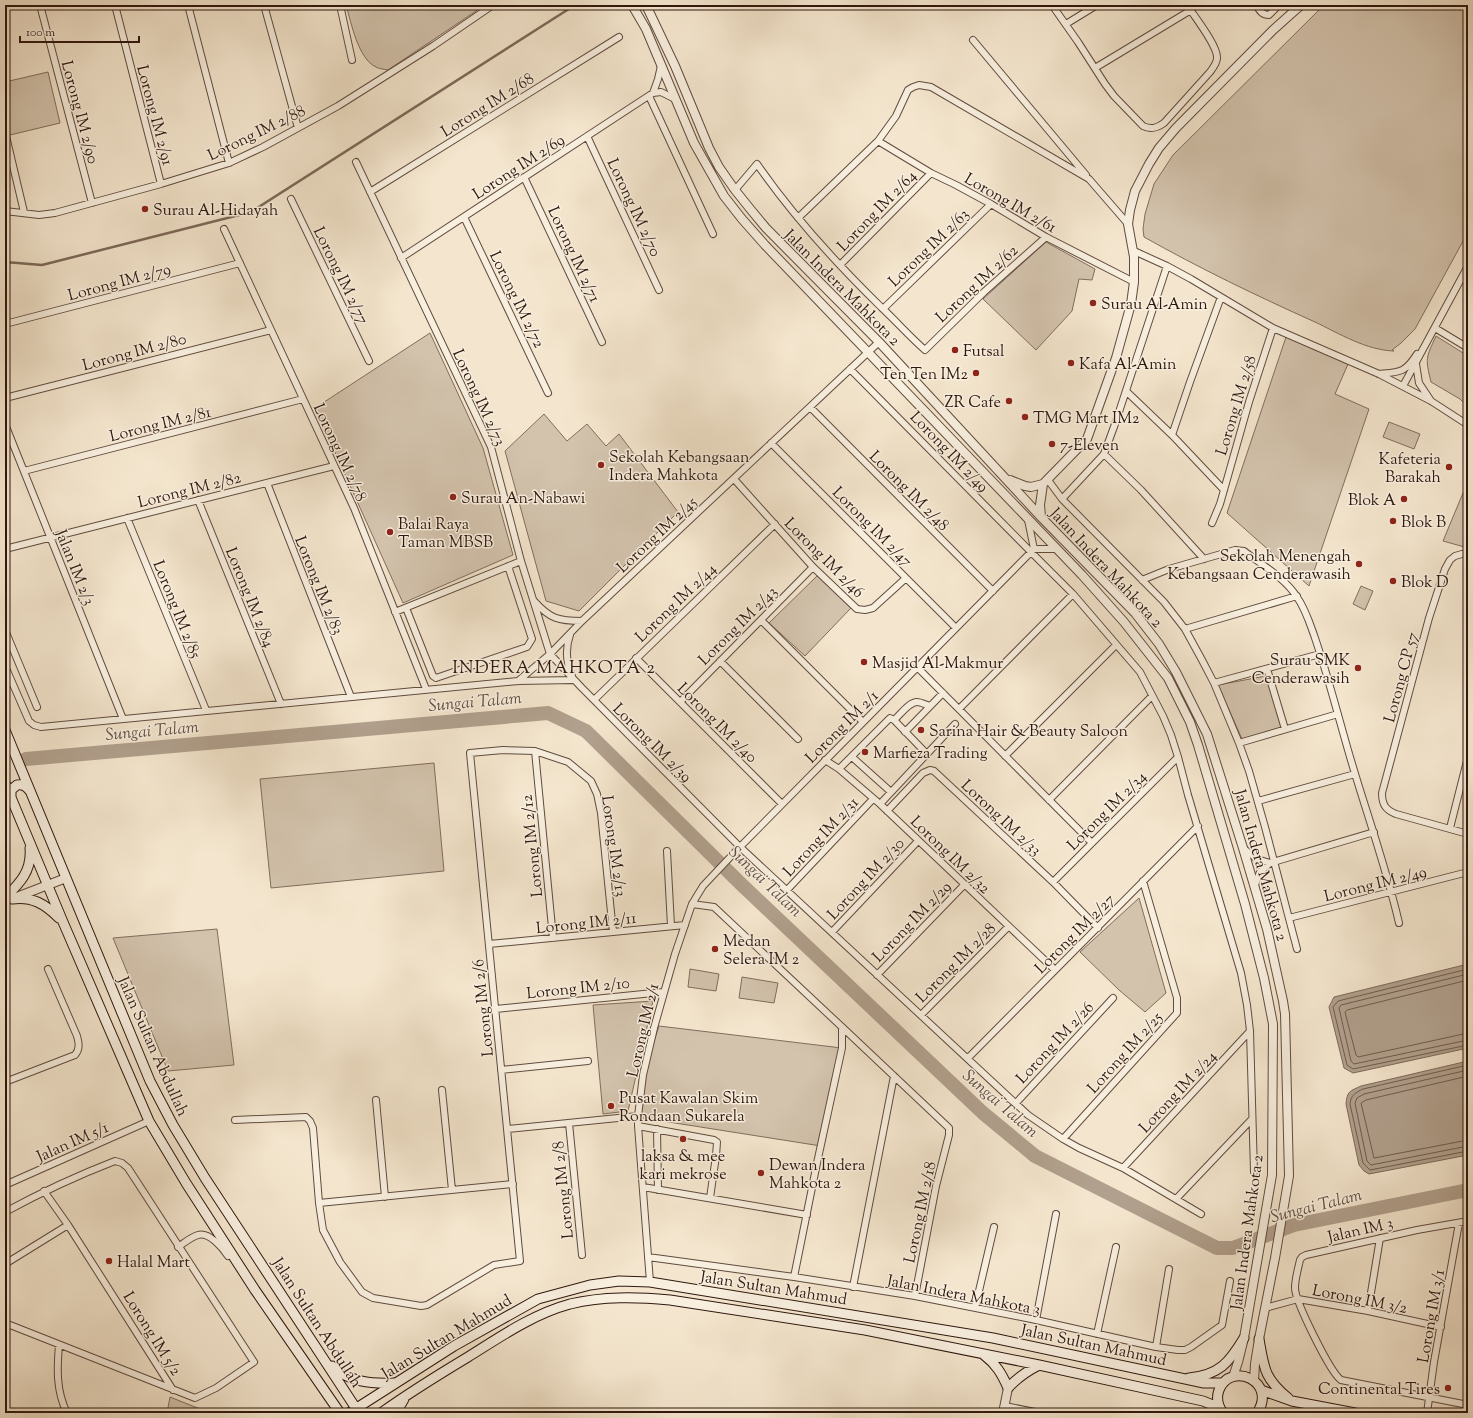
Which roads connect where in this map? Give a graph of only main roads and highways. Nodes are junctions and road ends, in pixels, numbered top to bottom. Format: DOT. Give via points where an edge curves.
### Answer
graph roads {
  1 [pos="5,730"];
  2 [pos="5,742"];
  3 [pos="5,748"];
  4 [pos="5,784"];
  5 [pos="30,791"];
  6 [pos="12,799"];
  7 [pos="29,842"];
  8 [pos="7,900"];
  9 [pos="62,922"];
  10 [pos="1244,1338"];
  11 [pos="1259,1339"];
  12 [pos="982,1353"];
  13 [pos="324,1359"];
  14 [pos="1039,1365"];
  15 [pos="1184,1378"];
  16 [pos="396,1383"];
  17 [pos="1223,1383"];
  18 [pos="1261,1390"];
  19 [pos="407,1395"];
  20 [pos="1292,1401"];
  21 [pos="1222,1410"];
  22 [pos="354,1412"];
  23 [pos="340,1413"];
  24 [pos="381,1413"];
  25 [pos="396,1413"];
  26 [pos="1257,1413"];
  27 [pos="1261,1413"];
  28 [pos="1355,1413"];
  1 -- 5 [label="main road, Jalan Sultan Abdullah"];
  2 -- 3 [label="main road"];
  4 -- 6 [label="main road, Jalan Sultan Abdullah"];
  5 -- 6 [label="main road" via="22,784 17,785 11,790"];
  5 -- 13 [label="main road, Jalan Sultan Abdullah" via="150,1081 205,1178"];
  6 -- 7 [label="main road, Jalan Sultan Abdullah"];
  7 -- 8 [label="main road" via="30,854 26,872"];
  7 -- 9 [label="main road, Jalan Sultan Abdullah"];
  8 -- 9 [label="main road" via="20,898 39,901"];
  9 -- 23 [label="main road, Jalan Sultan Abdullah" via="149,1121 255,1290"];
  10 -- 15 [label="main road" via="1226,1364 1213,1373"];
  11 -- 20 [label="main road" via="1264,1367 1271,1381"];
  12 -- 14 [label="main road, Jalan Sultan Mahmud"];
  12 -- 14 [label="main road" via="1002,1373 1008,1388"];
  12 -- 19 [label="main road, Jalan Sultan Mahmud" via="865,1330 762,1314 670,1300 614,1297 571,1304 528,1321"];
  13 -- 16 [label="main road" via="336,1370 353,1379 365,1383"];
  13 -- 22 [label="main road, Jalan Sultan Abdullah"];
  14 -- 21 [label="main road, Jalan Sultan Mahmud" via="1203,1401"];
  15 -- 16 [label="main road, Jalan Sultan Mahmud" via="1000,1339 650,1282 619,1281 590,1284 538,1299 454,1346"];
  15 -- 17 [label="main road, Jalan Sultan Mahmud" via="1204,1383"];
  16 -- 22 [label="main road, Jalan Sultan Mahmud"];
  17 -- 18 [label="main road" via="1240,1375 1254,1381"];
  17 -- 21 [label="main road" via="1218,1395"];
  18 -- 20 [label="main road"];
  18 -- 26 [label="main road" via="1261,1406"];
  19 -- 24 [label="main road, Jalan Sultan Mahmud"];
  19 -- 25 [label="main road"];
  20 -- 28 [label="main road"];
  26 -- 27 [label="main road"];
}
